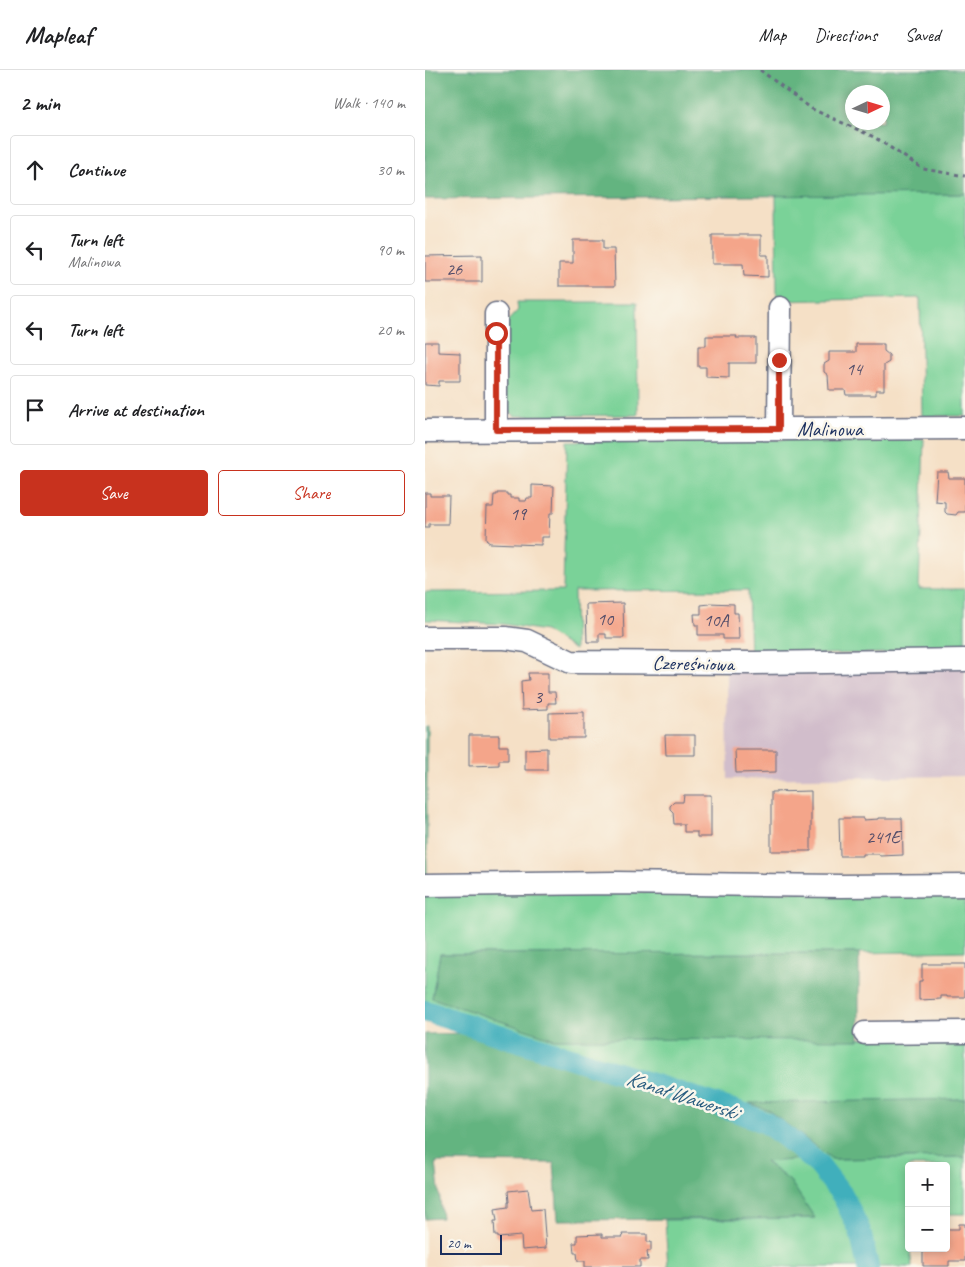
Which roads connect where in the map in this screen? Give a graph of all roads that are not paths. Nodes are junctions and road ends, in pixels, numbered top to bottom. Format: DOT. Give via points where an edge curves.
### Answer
graph roads {
  1 [pos="780,308"];
  2 [pos="496,314"];
  3 [pos="965,428"];
  4 [pos="779,429"];
  5 [pos="496,430"];
  6 [pos="425,431"];
  7 [pos="425,638"];
  8 [pos="965,660"];
  9 [pos="425,885"];
  10 [pos="965,885"];
  11 [pos="965,1032"];
  12 [pos="865,1033"];
  1 -- 4 [label="street"];
  2 -- 5 [label="street"];
  3 -- 4 [label="street, Malinowa"];
  4 -- 5 [label="street, Malinowa"];
  5 -- 6 [label="street, Malinowa"];
  7 -- 8 [label="street, Czereśniowa" via="527,641 571,662 753,664"];
  9 -- 10 [label="street"];
  11 -- 12 [label="street"];
}
